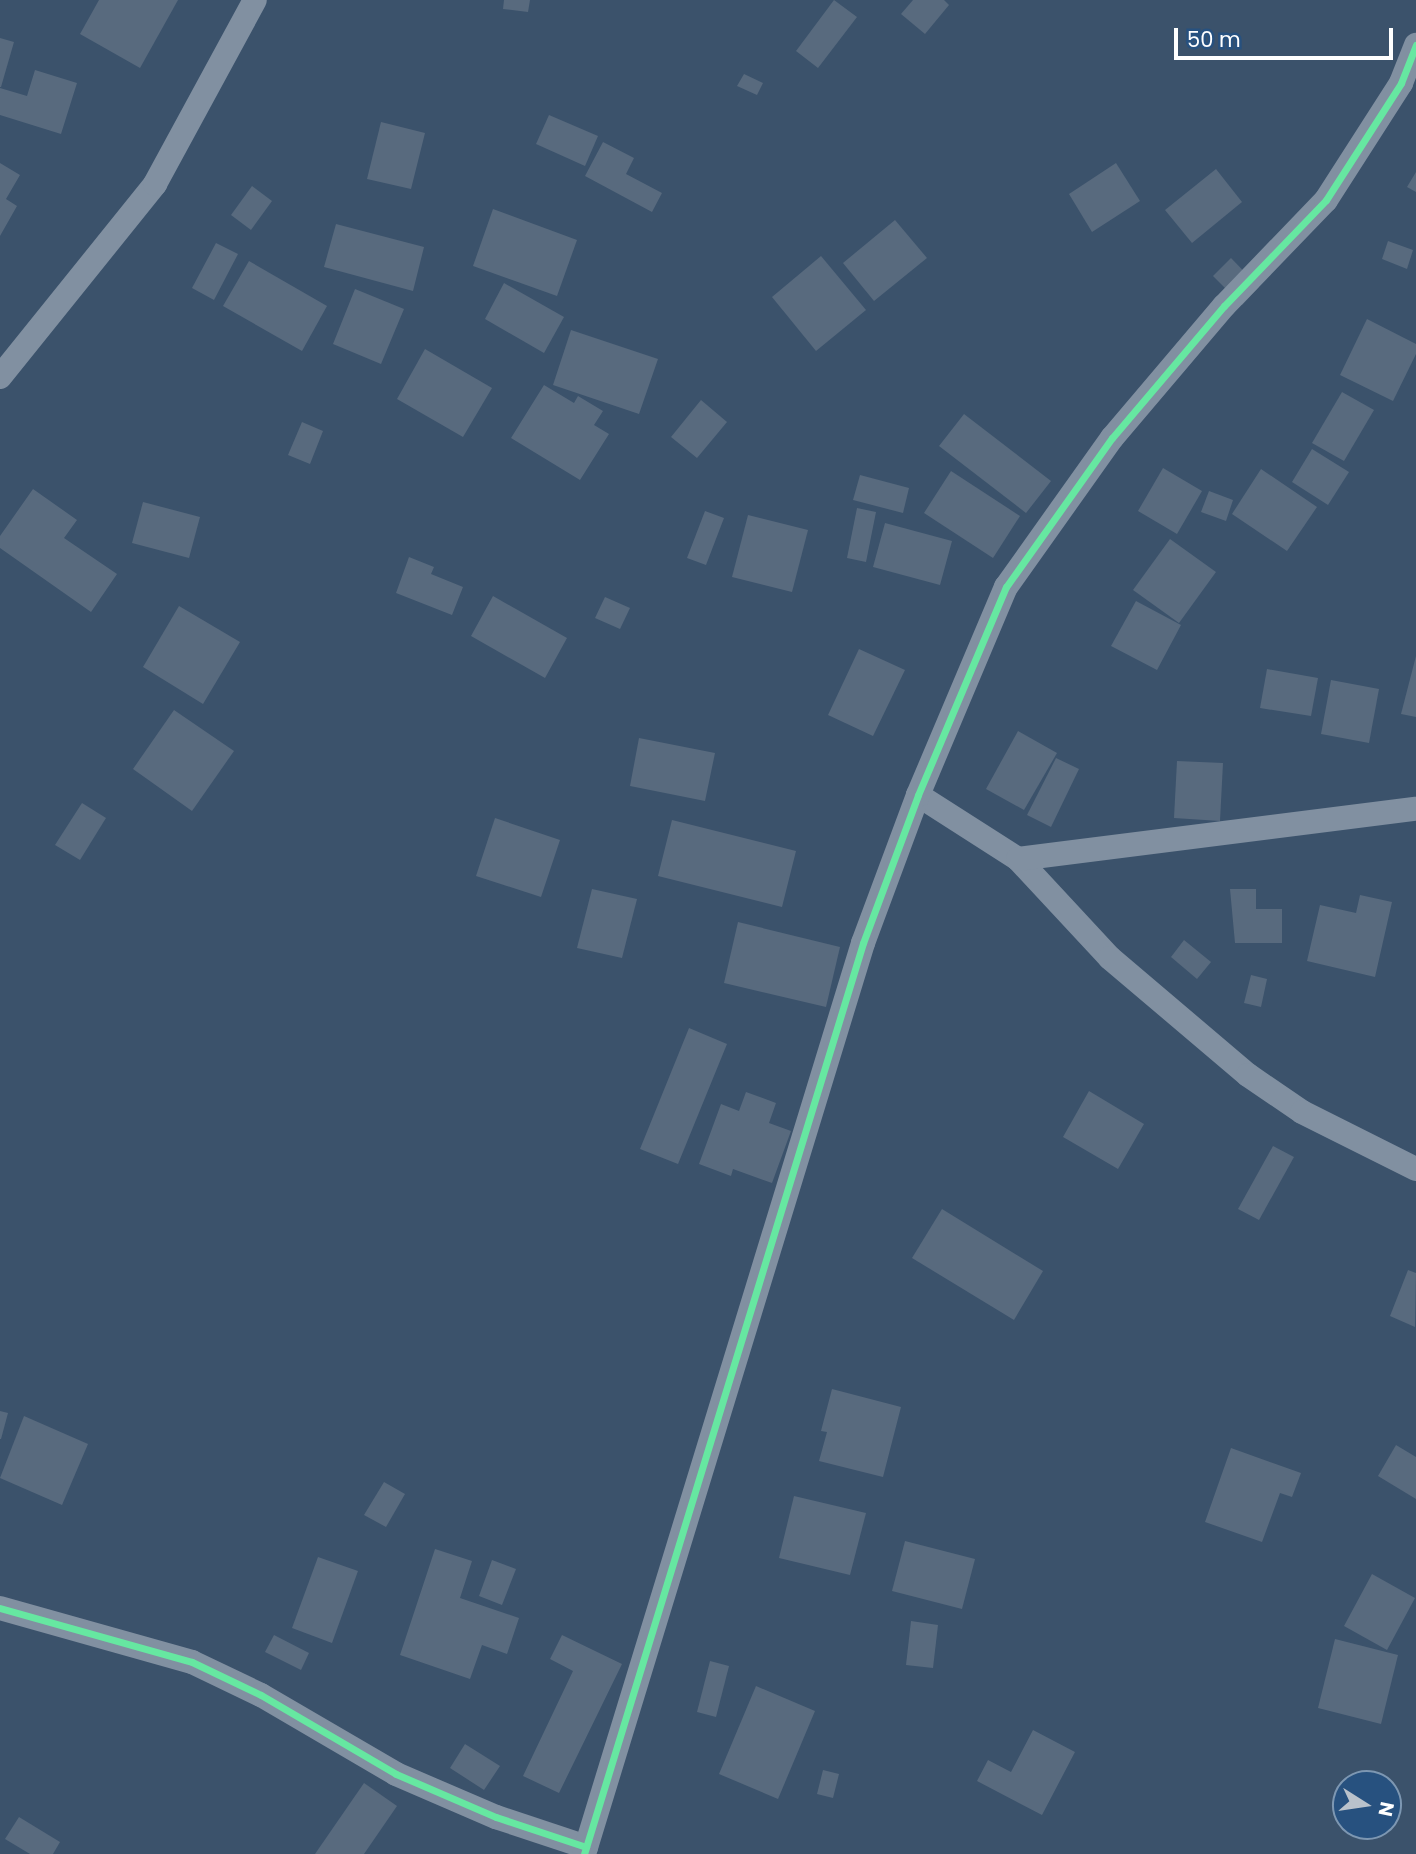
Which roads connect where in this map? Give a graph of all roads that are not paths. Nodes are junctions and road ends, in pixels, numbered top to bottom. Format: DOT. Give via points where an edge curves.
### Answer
graph roads {
  1 [pos="256,0"];
  2 [pos="1416,45"];
  3 [pos="0,377"];
  4 [pos="919,795"];
  5 [pos="1416,809"];
  6 [pos="1018,859"];
  7 [pos="1416,1169"];
  8 [pos="0,1608"];
  9 [pos="585,1851"];
  1 -- 3 [label="street" via="155,184"];
  2 -- 4 [label="street" via="1401,83 1326,200 1224,306 1112,438 1006,587"];
  4 -- 6 [label="street"];
  4 -- 9 [label="street" via="863,943"];
  5 -- 6 [label="street"];
  6 -- 7 [label="street" via="1110,958 1193,1033 1302,1112"];
  8 -- 9 [label="street" via="192,1662 261,1695 396,1774"];
}
